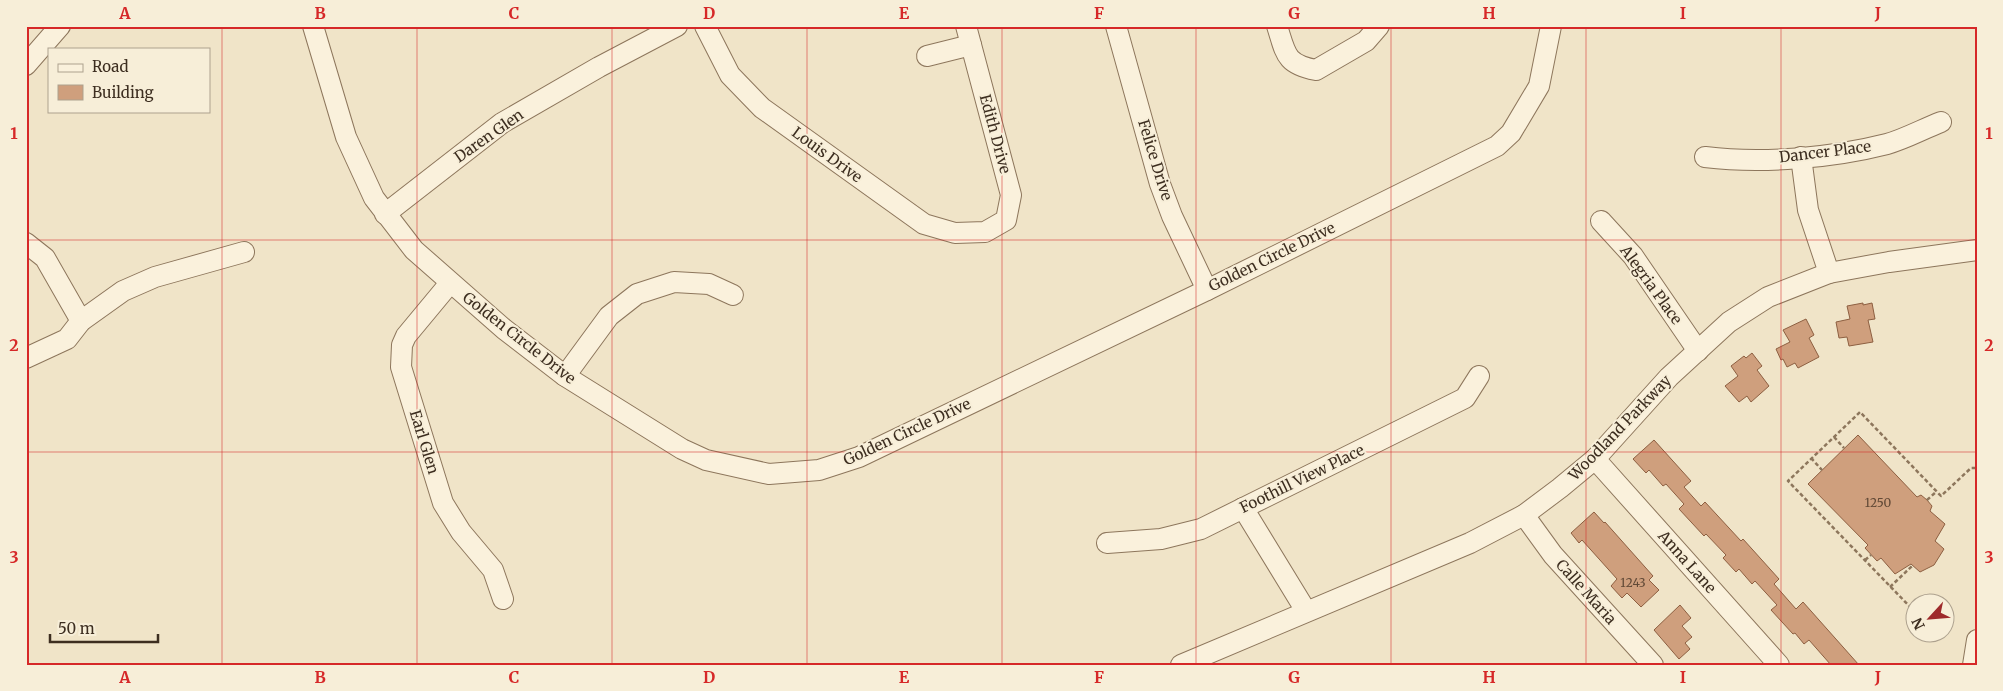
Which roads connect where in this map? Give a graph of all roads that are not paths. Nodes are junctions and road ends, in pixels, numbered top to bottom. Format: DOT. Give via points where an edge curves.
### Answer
graph roads {
  1 [pos="60,26"];
  2 [pos="313,26"];
  3 [pos="677,26"];
  4 [pos="705,26"];
  5 [pos="1116,26"];
  6 [pos="1277,26"];
  7 [pos="1379,26"];
  8 [pos="1551,26"];
  9 [pos="968,36"];
  10 [pos="927,56"];
  11 [pos="26,64"];
  12 [pos="1940,122"];
  13 [pos="1705,157"];
  14 [pos="1801,157"];
  15 [pos="385,214"];
  16 [pos="1601,221"];
  17 [pos="985,232"];
  18 [pos="26,243"];
  19 [pos="1977,250"];
  20 [pos="244,252"];
  21 [pos="1828,273"];
  22 [pos="450,283"];
  23 [pos="1207,290"];
  24 [pos="733,295"];
  25 [pos="81,321"];
  26 [pos="1698,351"];
  27 [pos="26,358"];
  28 [pos="565,376"];
  29 [pos="1479,376"];
  30 [pos="1595,459"];
  31 [pos="1243,508"];
  32 [pos="1524,515"];
  33 [pos="1107,543"];
  34 [pos="503,599"];
  35 [pos="1306,611"];
  36 [pos="1977,640"];
  37 [pos="1181,665"];
  38 [pos="1653,665"];
  39 [pos="1779,665"];
  40 [pos="1973,665"];
  1 -- 11 [label="street"];
  2 -- 15 [label="street, Golden Circle Drive" via="346,138"];
  3 -- 15 [label="street, Daren Glen" via="502,123"];
  4 -- 17 [label="street, Louis Drive" via="730,75 762,108 924,224 955,233"];
  5 -- 23 [label="street, Felice Drive" via="1160,184"];
  6 -- 7 [label="street" via="1286,54 1298,67 1316,70 1366,41"];
  8 -- 23 [label="street, Golden Circle Drive" via="1539,86 1511,133 1497,146"];
  9 -- 10 [label="street"];
  9 -- 17 [label="street, Edith Drive" via="1011,195 1006,220"];
  12 -- 14 [label="street, Dancer Place" via="1889,143"];
  13 -- 14 [label="street, Dancer Place" via="1730,160"];
  14 -- 21 [label="street" via="1808,210"];
  15 -- 22 [label="street, Golden Circle Drive" via="414,250"];
  16 -- 26 [label="street, Alegria Place" via="1633,256"];
  18 -- 25 [label="street" via="46,258"];
  19 -- 21 [label="street, Woodland Parkway"];
  20 -- 25 [label="street" via="155,277 122,291"];
  21 -- 26 [label="street, Woodland Parkway" via="1768,296 1729,322"];
  22 -- 28 [label="street, Golden Circle Drive"];
  22 -- 34 [label="street, Earl Glen" via="406,336 402,345 401,368 442,503 493,570"];
  23 -- 28 [label="street, Golden Circle Drive" via="859,457 818,470 769,474 706,460 682,449"];
  24 -- 28 [label="street" via="708,284 674,282 637,294 609,316"];
  25 -- 27 [label="street" via="67,339"];
  26 -- 30 [label="street, Woodland Parkway" via="1669,377"];
  29 -- 31 [label="street, Foothill View Place" via="1465,398"];
  30 -- 32 [label="street, Woodland Parkway"];
  30 -- 39 [label="street, Anna Lane"];
  31 -- 33 [label="street, Foothill View Place" via="1201,529 1162,539"];
  31 -- 35 [label="street"];
  32 -- 35 [label="street, Woodland Parkway" via="1470,543"];
  32 -- 38 [label="street, Calle Maria" via="1553,555"];
  35 -- 37 [label="street, Woodland Parkway"];
  36 -- 40 [label="street"];
}
